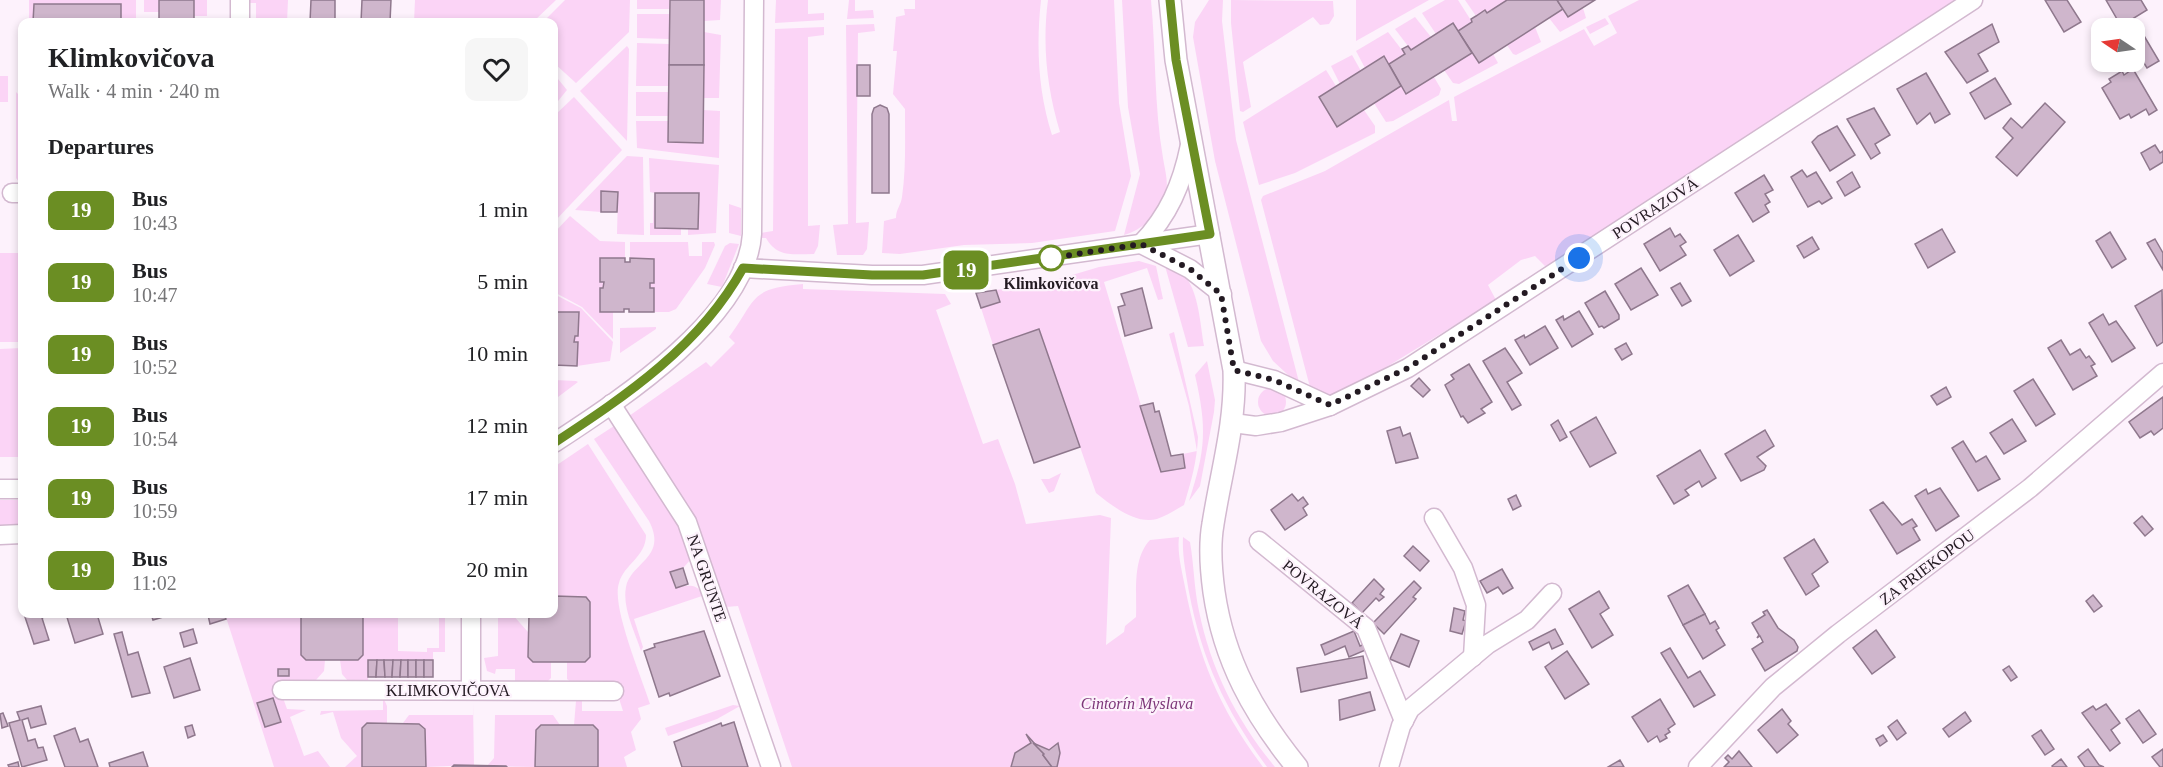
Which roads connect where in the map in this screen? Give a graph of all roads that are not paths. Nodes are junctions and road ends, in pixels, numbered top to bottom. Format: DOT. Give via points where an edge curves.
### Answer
graph roads {
  1 [pos="240,0"];
  2 [pos="754,0"];
  3 [pos="1170,0"];
  4 [pos="1973,0"];
  5 [pos="240,18"];
  6 [pos="1191,143"];
  7 [pos="1210,234"];
  8 [pos="1141,244"];
  9 [pos="743,268"];
  10 [pos="1221,294"];
  11 [pos="1234,370"];
  12 [pos="2163,373"];
  13 [pos="611,404"];
  14 [pos="1330,405"];
  15 [pos="1233,423"];
  16 [pos="558,440"];
  17 [pos="0,489"];
  18 [pos="18,489"];
  19 [pos="1434,518"];
  20 [pos="18,534"];
  21 [pos="0,535"];
  22 [pos="1259,542"];
  23 [pos="1552,593"];
  24 [pos="471,618"];
  25 [pos="1473,657"];
  26 [pos="282,690"];
  27 [pos="471,690"];
  28 [pos="614,691"];
  29 [pos="1404,721"];
  30 [pos="771,767"];
  31 [pos="1297,767"];
  32 [pos="1389,767"];
  33 [pos="1698,767"];
  1 -- 5 [label="street"];
  2 -- 9 [label="street" via="752,234"];
  3 -- 6 [label="street"];
  4 -- 14 [label="street, POVRAZOVÁ" via="1408,368"];
  6 -- 7 [label="street"];
  6 -- 8 [label="street" via="1175,196 1162,220"];
  7 -- 8 [label="street"];
  7 -- 10 [label="street"];
  8 -- 9 [label="street" via="923,275"];
  8 -- 10 [label="street" via="1190,269"];
  9 -- 13 [label="street" via="688,343"];
  10 -- 11 [label="street"];
  11 -- 14 [label="street" via="1274,380"];
  11 -- 15 [label="street"];
  12 -- 33 [label="street, ZA PRIEKOPOU" via="2030,488 1773,687"];
  13 -- 16 [label="street"];
  13 -- 30 [label="street, NA GRUNTE" via="690,529"];
  14 -- 15 [label="street, POVRAZOVÁ" via="1269,426"];
  15 -- 31 [label="street" via="1212,526 1211,569 1217,612 1225,646 1248,699"];
  17 -- 18 [label="street"];
  19 -- 25 [label="street" via="1463,568 1476,605"];
  20 -- 21 [label="street"];
  22 -- 29 [label="street, POVRAZOVÁ" via="1366,628"];
  23 -- 25 [label="street" via="1527,620"];
  24 -- 27 [label="street"];
  25 -- 29 [label="street" via="1410,708"];
  26 -- 27 [label="street, KLIMKOVIČOVA"];
  27 -- 28 [label="street, KLIMKOVIČOVA"];
  29 -- 32 [label="street"];
}
